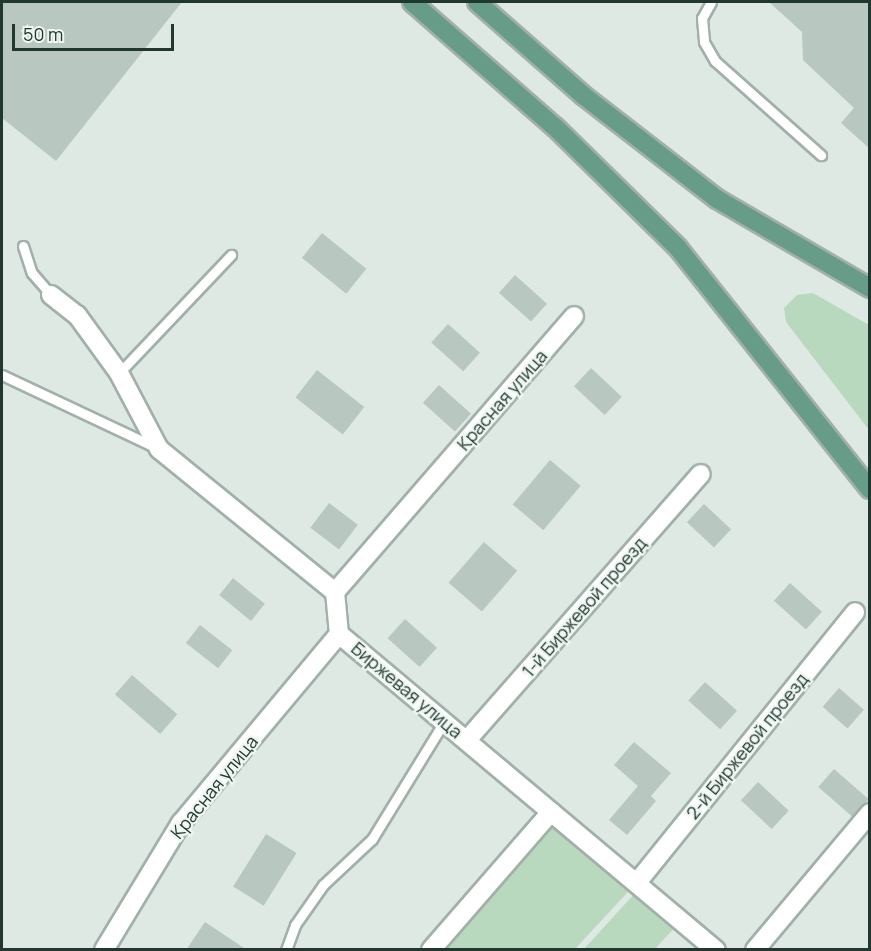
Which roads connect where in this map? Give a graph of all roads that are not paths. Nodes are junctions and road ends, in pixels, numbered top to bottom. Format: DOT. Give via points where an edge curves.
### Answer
graph roads {
  1 [pos="412,2"];
  2 [pos="477,2"];
  3 [pos="711,2"];
  4 [pos="821,155"];
  5 [pos="23,246"];
  6 [pos="231,255"];
  7 [pos="870,288"];
  8 [pos="51,295"];
  9 [pos="574,316"];
  10 [pos="119,373"];
  11 [pos="2,375"];
  12 [pos="159,449"];
  13 [pos="701,474"];
  14 [pos="870,489"];
  15 [pos="335,592"];
  16 [pos="855,612"];
  17 [pos="339,634"];
  18 [pos="444,722"];
  19 [pos="467,740"];
  20 [pos="551,812"];
  21 [pos="870,813"];
  22 [pos="639,880"];
  23 [pos="104,950"];
  24 [pos="286,950"];
  25 [pos="431,950"];
  26 [pos="716,950"];
  27 [pos="755,950"];
  1 -- 14 [label="main road" via="555,127 678,248"];
  2 -- 7 [label="main road" via="584,96 717,199"];
  3 -- 4 [label="lane" via="702,18 715,61"];
  5 -- 8 [label="lane" via="28,266"];
  6 -- 10 [label="lane"];
  8 -- 10 [label="street" via="77,315"];
  9 -- 15 [label="street, Красная улица"];
  10 -- 12 [label="street"];
  11 -- 12 [label="lane"];
  12 -- 15 [label="street"];
  13 -- 19 [label="street, 1-й Биржевой проезд"];
  15 -- 17 [label="street, Биржевая улица"];
  16 -- 22 [label="street, 2-й Биржевой проезд"];
  17 -- 18 [label="street, Биржевая улица"];
  17 -- 23 [label="street, Красная улица" via="181,823"];
  18 -- 19 [label="street, Биржевая улица"];
  18 -- 24 [label="lane" via="372,838 323,885 295,925"];
  19 -- 20 [label="street, Биржевая улица"];
  20 -- 22 [label="street, Биржевая улица"];
  20 -- 25 [label="street"];
  21 -- 27 [label="street"];
  22 -- 26 [label="street, Биржевая улица"];
}
